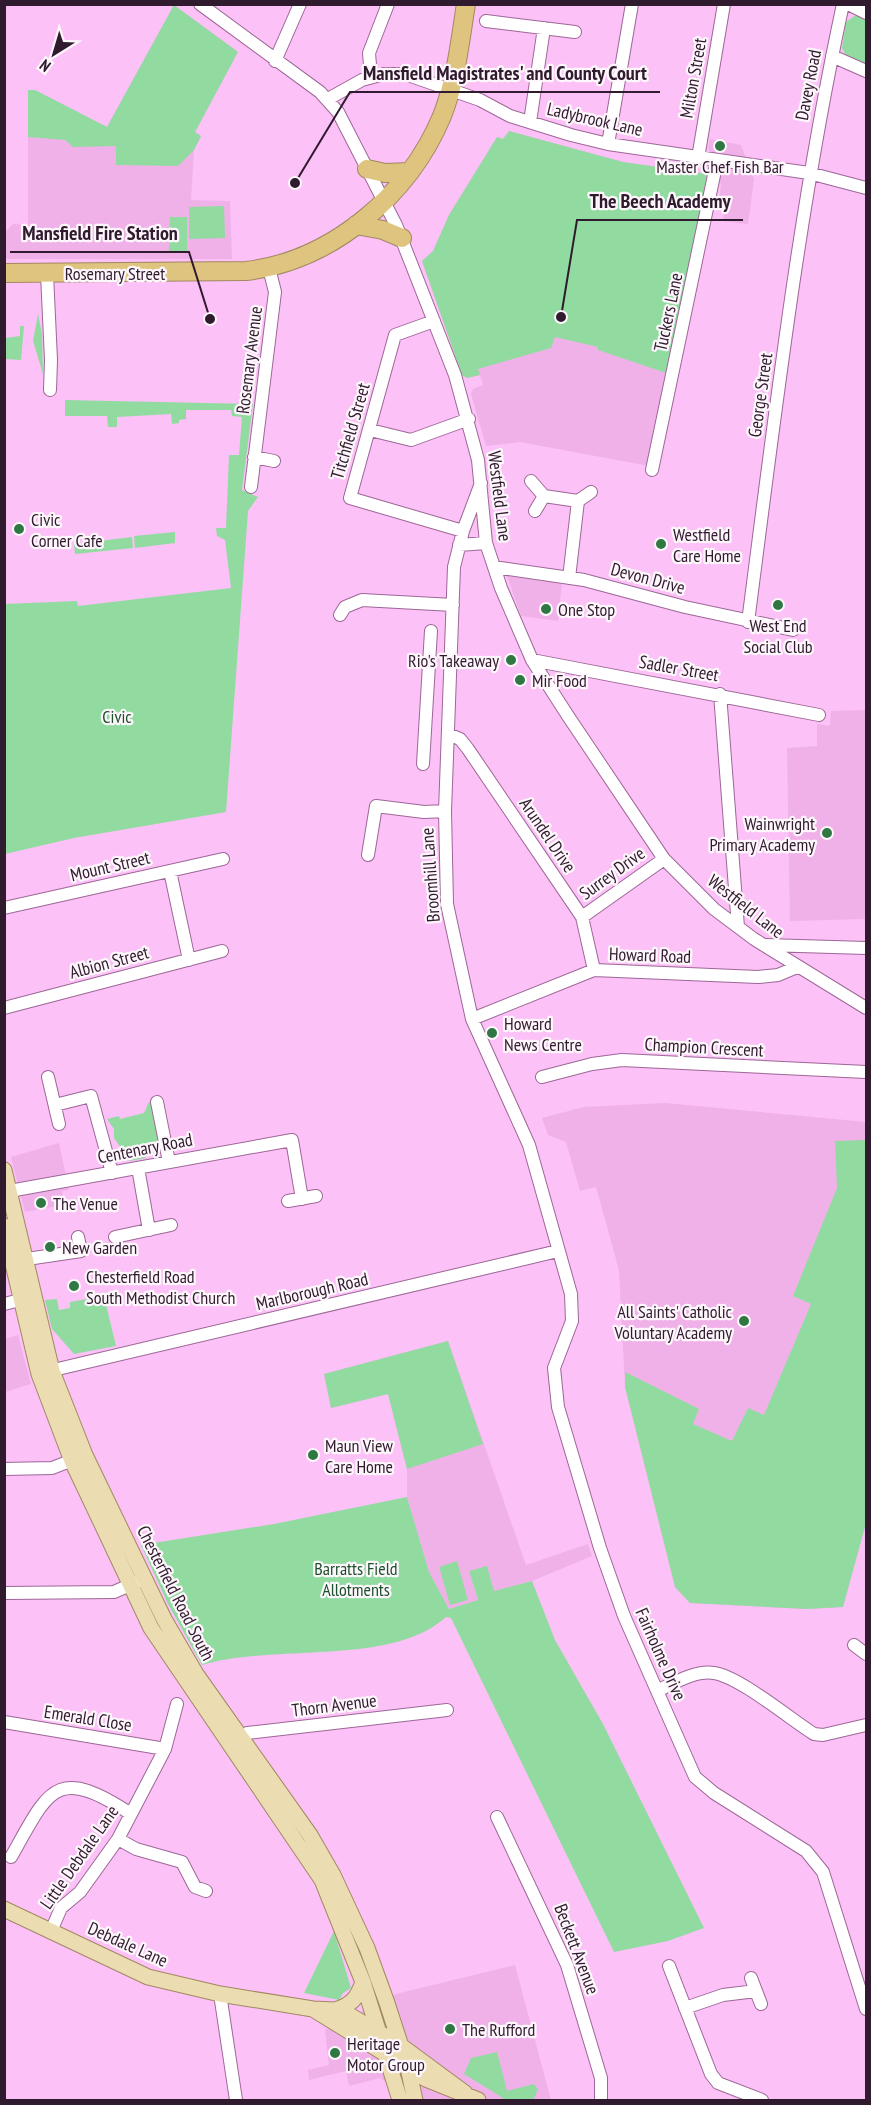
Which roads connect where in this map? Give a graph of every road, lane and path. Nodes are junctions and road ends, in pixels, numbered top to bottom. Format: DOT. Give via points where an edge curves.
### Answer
graph roads {
  1 [pos="200,4"];
  2 [pos="300,4"];
  3 [pos="388,4"];
  4 [pos="466,4"];
  5 [pos="632,4"];
  6 [pos="724,4"];
  7 [pos="843,4"];
  8 [pos="848,4"];
  9 [pos="867,13"];
  10 [pos="486,21"];
  11 [pos="544,28"];
  12 [pos="575,32"];
  13 [pos="832,56"];
  14 [pos="275,61"];
  15 [pos="867,71"];
  16 [pos="370,77"];
  17 [pos="449,91"];
  18 [pos="328,99"];
  19 [pos="530,122"];
  20 [pos="608,144"];
  21 [pos="698,158"];
  22 [pos="717,160"];
  23 [pos="367,168"];
  24 [pos="410,172"];
  25 [pos="809,173"];
  26 [pos="867,188"];
  27 [pos="385,202"];
  28 [pos="356,225"];
  29 [pos="402,238"];
  30 [pos="268,268"];
  31 [pos="4,273"];
  32 [pos="47,273"];
  33 [pos="434,321"];
  34 [pos="50,390"];
  35 [pos="468,419"];
  36 [pos="370,430"];
  37 [pos="255,457"];
  38 [pos="274,461"];
  39 [pos="652,470"];
  40 [pos="531,481"];
  41 [pos="480,483"];
  42 [pos="250,487"];
  43 [pos="591,492"];
  44 [pos="544,496"];
  45 [pos="578,501"];
  46 [pos="535,511"];
  47 [pos="463,531"];
  48 [pos="486,543"];
  49 [pos="459,545"];
  50 [pos="494,567"];
  51 [pos="569,578"];
  52 [pos="453,605"];
  53 [pos="340,615"];
  54 [pos="748,622"];
  55 [pos="793,630"];
  56 [pos="431,631"];
  57 [pos="532,660"];
  58 [pos="429,666"];
  59 [pos="450,668"];
  60 [pos="720,694"];
  61 [pos="819,715"];
  62 [pos="448,734"];
  63 [pos="424,748"];
  64 [pos="447,748"];
  65 [pos="423,764"];
  66 [pos="445,811"];
  67 [pos="368,855"];
  68 [pos="223,859"];
  69 [pos="664,859"];
  70 [pos="170,871"];
  71 [pos="4,908"];
  72 [pos="582,917"];
  73 [pos="738,927"];
  74 [pos="764,945"];
  75 [pos="867,948"];
  76 [pos="222,951"];
  77 [pos="189,960"];
  78 [pos="797,967"];
  79 [pos="594,970"];
  80 [pos="4,1008"];
  81 [pos="867,1008"];
  82 [pos="472,1019"];
  83 [pos="867,1072"];
  84 [pos="48,1077"];
  85 [pos="542,1077"];
  86 [pos="157,1102"];
  87 [pos="54,1105"];
  88 [pos="59,1124"];
  89 [pos="169,1162"];
  90 [pos="138,1168"];
  91 [pos="4,1170"];
  92 [pos="112,1173"];
  93 [pos="7,1192"];
  94 [pos="316,1196"];
  95 [pos="302,1199"];
  96 [pos="288,1201"];
  97 [pos="171,1225"];
  98 [pos="4,1226"];
  99 [pos="149,1230"];
  100 [pos="78,1237"];
  101 [pos="115,1237"];
  102 [pos="558,1251"];
  103 [pos="27,1259"];
  104 [pos="29,1298"];
  105 [pos="4,1304"];
  106 [pos="45,1372"];
  107 [pos="78,1458"];
  108 [pos="4,1469"];
  109 [pos="144,1579"];
  110 [pos="129,1586"];
  111 [pos="4,1593"];
  112 [pos="854,1645"];
  113 [pos="867,1654"];
  114 [pos="657,1691"];
  115 [pos="177,1704"];
  116 [pos="447,1710"];
  117 [pos="4,1722"];
  118 [pos="867,1725"];
  119 [pos="235,1742"];
  120 [pos="165,1749"];
  121 [pos="132,1814"];
  122 [pos="497,1817"];
  123 [pos="118,1839"];
  124 [pos="11,1857"];
  125 [pos="206,1891"];
  126 [pos="4,1909"];
  127 [pos="51,1931"];
  128 [pos="669,1966"];
  129 [pos="751,1978"];
  130 [pos="363,1982"];
  131 [pos="756,1991"];
  132 [pos="220,1994"];
  133 [pos="761,2004"];
  134 [pos="685,2008"];
  135 [pos="313,2009"];
  136 [pos="867,2009"];
  137 [pos="335,2010"];
  138 [pos="378,2032"];
  139 [pos="400,2045"];
  140 [pos="387,2055"];
  141 [pos="408,2068"];
  142 [pos="447,2088"];
  143 [pos="471,2097"];
  144 [pos="236,2100"];
  145 [pos="400,2100"];
  146 [pos="415,2100"];
  147 [pos="422,2100"];
  148 [pos="601,2100"];
  149 [pos="762,2100"];
  1 -- 14 [label="street, Westfield Lane"];
  2 -- 14 [label="street"];
  3 -- 16 [label="street" via="369,53"];
  4 -- 17 [label="highway, Rosemary Street"];
  5 -- 20 [label="street"];
  6 -- 21 [label="street, Milton Street"];
  7 -- 13 [label="street, Davey Road"];
  8 -- 9 [label="street"];
  10 -- 11 [label="street"];
  11 -- 12 [label="street"];
  11 -- 19 [label="street"];
  13 -- 15 [label="street"];
  13 -- 25 [label="street, Davey Road"];
  14 -- 18 [label="street, Westfield Lane"];
  16 -- 17 [label="street, Ladybrook Lane" via="405,74"];
  16 -- 18 [label="street, Ladybrook Lane"];
  17 -- 19 [label="street, Ladybrook Lane"];
  17 -- 24 [label="highway, Rosemary Street" via="435,130"];
  18 -- 23 [label="street, Westfield Lane"];
  19 -- 20 [label="street, Ladybrook Lane"];
  20 -- 21 [label="street, Ladybrook Lane"];
  21 -- 22 [label="street, Ladybrook Lane"];
  22 -- 25 [label="street, Ladybrook Lane"];
  22 -- 39 [label="street, Tuckers Lane"];
  23 -- 24 [label="highway" via="385,173"];
  23 -- 27 [label="street, Westfield Lane"];
  24 -- 27 [label="highway, Rosemary Street"];
  25 -- 26 [label="street, Ladybrook Lane"];
  25 -- 54 [label="street, George Street"];
  27 -- 28 [label="highway, Rosemary Street"];
  27 -- 29 [label="street, Westfield Lane"];
  28 -- 29 [label="highway"];
  28 -- 30 [label="highway, Rosemary Street" via="326,244"];
  29 -- 33 [label="street, Westfield Lane"];
  30 -- 32 [label="highway, Rosemary Street" via="182,273"];
  30 -- 37 [label="street, Rosemary Avenue" via="275,292"];
  31 -- 32 [label="highway, Rosemary Street"];
  32 -- 34 [label="street"];
  33 -- 35 [label="street, Westfield Lane"];
  33 -- 36 [label="street, Titchfield Street" via="395,336"];
  35 -- 36 [label="street" via="411,440"];
  35 -- 41 [label="street, Westfield Lane"];
  36 -- 47 [label="street, Titchfield Street" via="350,498"];
  37 -- 38 [label="street"];
  37 -- 42 [label="street, Rosemary Avenue"];
  40 -- 44 [label="street"];
  41 -- 47 [label="street, Broomhill Lane"];
  41 -- 48 [label="street, Westfield Lane"];
  43 -- 45 [label="street"];
  44 -- 45 [label="street"];
  44 -- 46 [label="street"];
  45 -- 51 [label="street"];
  47 -- 49 [label="street, Broomhill Lane"];
  48 -- 49 [label="street"];
  48 -- 50 [label="street, Westfield Lane"];
  49 -- 52 [label="street, Broomhill Lane"];
  50 -- 51 [label="street, Devon Drive"];
  50 -- 57 [label="street, Westfield Lane"];
  51 -- 54 [label="street, Devon Drive"];
  52 -- 53 [label="street" via="362,600 345,607"];
  52 -- 59 [label="street, Broomhill Lane"];
  54 -- 55 [label="street, Devon Drive"];
  56 -- 58 [label="street"];
  57 -- 60 [label="street, Sadler Street"];
  57 -- 69 [label="street, Westfield Lane"];
  58 -- 59 [label="street"];
  58 -- 63 [label="street"];
  59 -- 62 [label="street, Broomhill Lane"];
  60 -- 61 [label="street, Sadler Street"];
  60 -- 73 [label="street"];
  62 -- 64 [label="street, Broomhill Lane"];
  62 -- 72 [label="street, Arundel Drive" via="468,748"];
  63 -- 64 [label="street"];
  63 -- 65 [label="street"];
  64 -- 66 [label="street, Broomhill Lane"];
  66 -- 67 [label="street" via="376,806"];
  66 -- 82 [label="street, Broomhill Lane" via="447,904"];
  68 -- 70 [label="street, Mount Street"];
  69 -- 72 [label="street, Surrey Drive"];
  69 -- 73 [label="street, Westfield Lane"];
  70 -- 71 [label="street, Mount Street"];
  70 -- 77 [label="street"];
  72 -- 79 [label="street, Arundel Drive"];
  73 -- 74 [label="street, Westfield Lane"];
  74 -- 75 [label="street"];
  74 -- 78 [label="street, Westfield Lane"];
  76 -- 77 [label="street, Albion Street"];
  77 -- 80 [label="street, Albion Street"];
  78 -- 79 [label="street, Howard Road" via="758,978"];
  78 -- 81 [label="street, Westfield Lane"];
  79 -- 82 [label="street, Howard Road"];
  82 -- 102 [label="street, Broomhill Lane" via="485,1061 524,1146"];
  83 -- 85 [label="street, Champion Crescent" via="622,1060"];
  84 -- 87 [label="street"];
  86 -- 89 [label="street"];
  87 -- 88 [label="street"];
  87 -- 92 [label="street" via="92,1096"];
  89 -- 90 [label="street, Centenary Road"];
  89 -- 95 [label="street, Centenary Road" via="292,1140"];
  90 -- 92 [label="street, Centenary Road"];
  90 -- 99 [label="street"];
  91 -- 93 [label="main road, Chesterfield Road South"];
  92 -- 93 [label="street, Centenary Road"];
  93 -- 103 [label="main road, Chesterfield Road South"];
  94 -- 95 [label="street"];
  95 -- 96 [label="street"];
  97 -- 99 [label="street"];
  98 -- 104 [label="main road, Chesterfield Road South"];
  99 -- 101 [label="street"];
  100 -- 103 [label="street" via="81,1251"];
  102 -- 106 [label="street, Marlborough Road"];
  102 -- 114 [label="street, Fairholme Drive" via="571,1294 572,1321 554,1368 558,1407 600,1548"];
  103 -- 104 [label="main road, Chesterfield Road South"];
  104 -- 105 [label="street"];
  104 -- 106 [label="main road, Chesterfield Road South"];
  106 -- 107 [label="main road, Chesterfield Road South"];
  107 -- 108 [label="street" via="52,1468"];
  107 -- 109 [label="main road, Chesterfield Road South"];
  107 -- 110 [label="main road, Chesterfield Road South"];
  109 -- 110 [label="street"];
  109 -- 119 [label="main road, Chesterfield Road South"];
  110 -- 111 [label="street" via="114,1592"];
  110 -- 119 [label="main road, Chesterfield Road South" via="151,1628"];
  112 -- 113 [label="street"];
  114 -- 118 [label="street" via="692,1675 713,1673 729,1678 814,1734"];
  114 -- 136 [label="street, Fairholme Drive" via="695,1777 806,1851 823,1872"];
  115 -- 120 [label="street, Little Debdale Lane"];
  116 -- 119 [label="street, Thorn Avenue" via="247,1733"];
  117 -- 120 [label="street, Emerald Close"];
  119 -- 130 [label="main road, Chesterfield Road South" via="322,1880"];
  119 -- 139 [label="main road, Chesterfield Road South" via="310,1835 333,1875 367,1948"];
  120 -- 121 [label="street, Little Debdale Lane"];
  121 -- 123 [label="street, Little Debdale Lane"];
  121 -- 124 [label="street" via="90,1791 69,1787 44,1800 29,1835"];
  122 -- 148 [label="street, Beckett Avenue" via="567,1965 601,2078"];
  123 -- 125 [label="street" via="136,1849 183,1862 195,1887"];
  123 -- 127 [label="street, Little Debdale Lane" via="80,1892 61,1908"];
  126 -- 127 [label="main road, Debdale Lane"];
  127 -- 132 [label="main road, Debdale Lane" via="148,1977"];
  128 -- 134 [label="street"];
  129 -- 131 [label="street"];
  130 -- 137 [label="main road" via="352,2004"];
  130 -- 138 [label="main road, Chesterfield Road South"];
  131 -- 133 [label="street"];
  131 -- 134 [label="street" via="723,1995"];
  132 -- 135 [label="main road, Debdale Lane"];
  132 -- 144 [label="street"];
  134 -- 149 [label="street" via="718,2083"];
  135 -- 137 [label="main road, Debdale Lane"];
  135 -- 140 [label="main road, Debdale Lane"];
  137 -- 138 [label="main road, Debdale Lane"];
  138 -- 139 [label="main road, Debdale Lane"];
  138 -- 140 [label="main road, Chesterfield Road South"];
  139 -- 141 [label="main road, Chesterfield Road South"];
  139 -- 143 [label="main road, Debdale Lane"];
  140 -- 141 [label="main road, Debdale Lane"];
  140 -- 145 [label="main road, Chesterfield Road South"];
  141 -- 142 [label="main road, Debdale Lane"];
  141 -- 146 [label="main road, Chesterfield Road South"];
  142 -- 143 [label="main road, Debdale Lane"];
  142 -- 147 [label="main road" via="430,2090"];
}
